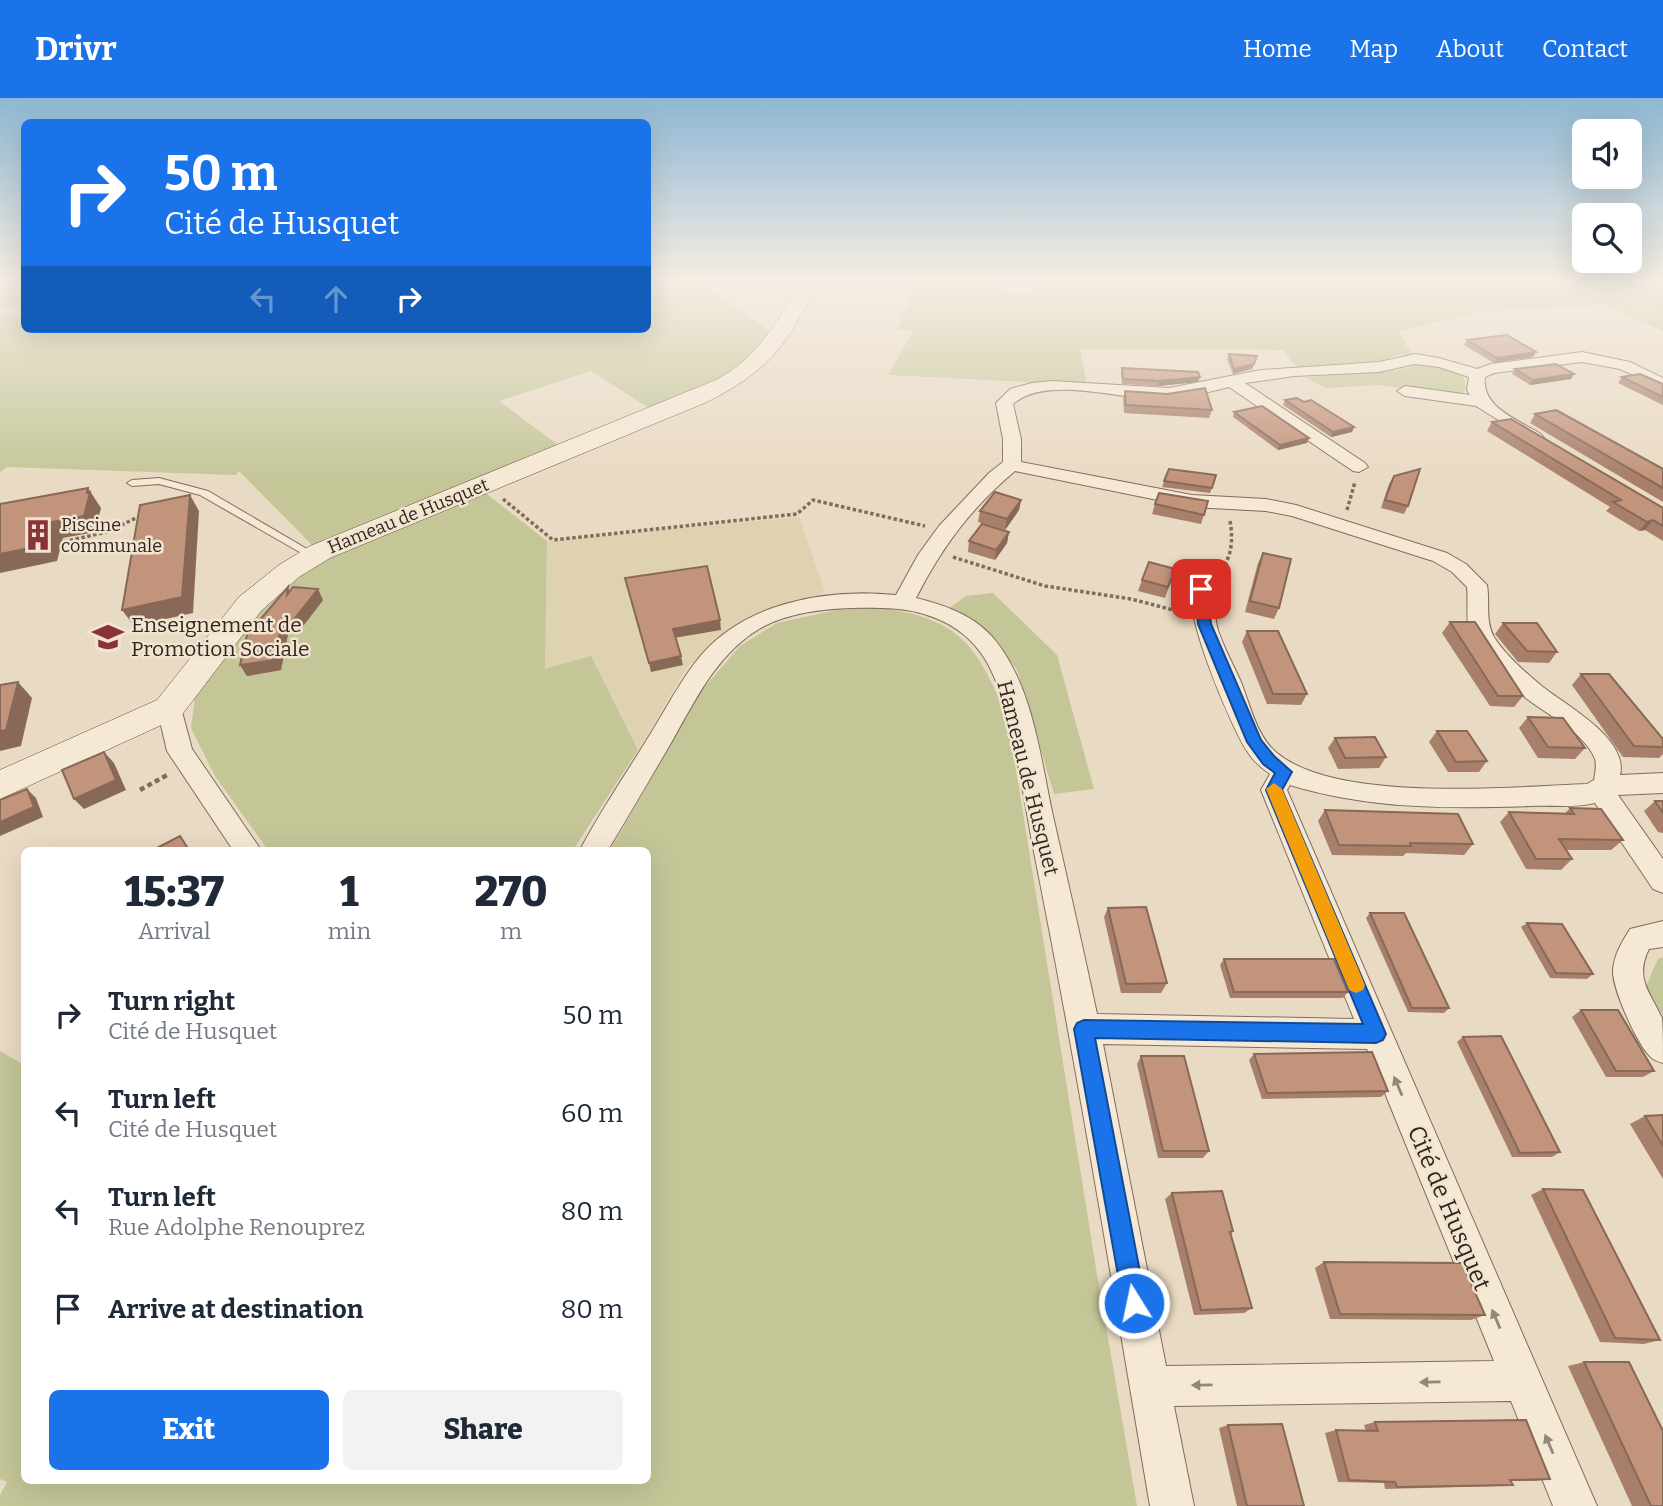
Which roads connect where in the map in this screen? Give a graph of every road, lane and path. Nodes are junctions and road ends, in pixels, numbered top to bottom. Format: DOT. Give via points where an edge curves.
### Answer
graph roads {
  1 [pos="769,347"];
  2 [pos="1477,375"];
  3 [pos="1234,383"];
  4 [pos="1663,384"];
  5 [pos="1405,391"];
  6 [pos="1481,402"];
  7 [pos="1547,445"];
  8 [pos="1010,465"];
  9 [pos="1359,467"];
  10 [pos="132,483"];
  11 [pos="485,484"];
  12 [pos="1225,503"];
  13 [pos="142,515"];
  14 [pos="1342,526"];
  15 [pos="946,530"];
  16 [pos="55,543"];
  17 [pos="932,550"];
  18 [pos="314,556"];
  19 [pos="1201,589"];
  20 [pos="903,602"];
  21 [pos="1203,617"];
  22 [pos="169,708"];
  23 [pos="188,763"];
  24 [pos="1284,772"];
  25 [pos="1663,783"];
  26 [pos="0,785"];
  27 [pos="1603,787"];
  28 [pos="139,790"];
  29 [pos="246,847"];
  30 [pos="596,847"];
  31 [pos="1663,881"];
  32 [pos="1663,934"];
  33 [pos="1084,1029"];
  34 [pos="1376,1034"];
  35 [pos="1663,1048"];
  36 [pos="1522,1381"];
  37 [pos="1150,1385"];
  38 [pos="1172,1506"];
  39 [pos="1575,1506"];
  1 -- 11 [label="street, Hameau de Husquet" via="752,367 699,397"];
  2 -- 3 [label="street" via="1416,359"];
  2 -- 4 [label="street" via="1491,369 1582,357 1624,365"];
  2 -- 6 [label="street" via="1475,390"];
  3 -- 8 [label="street" via="1151,395 1025,388 1004,403 1012,439"];
  3 -- 9 [label="street"];
  5 -- 6 [label="street"];
  6 -- 7 [label="street"];
  8 -- 12 [label="street" via="1192,501"];
  8 -- 15 [label="street"];
  9 -- 14 [label="path"];
  10 -- 18 [label="lane" via="159,481 204,493"];
  11 -- 15 [label="path" via="552,540 797,514 813,500"];
  11 -- 18 [label="street, Hameau de Husquet"];
  12 -- 14 [label="street" via="1286,509"];
  12 -- 19 [label="path" via="1235,542 1220,574"];
  13 -- 16 [label="path" via="107,532"];
  14 -- 27 [label="street" via="1440,557 1470,577 1477,586 1477,620 1483,638 1534,691 1593,736 1607,758 1609,770"];
  15 -- 17 [label="street"];
  17 -- 20 [label="street"];
  17 -- 21 [label="path" via="1045,586 1131,599"];
  18 -- 22 [label="street, Hameau de Husquet" via="250,604"];
  19 -- 21 [label="street"];
  20 -- 30 [label="street, Hameau de Husquet" via="861,599 786,610 752,623 724,644 702,668"];
  20 -- 33 [label="street, Hameau de Husquet" via="944,613 972,632 992,651 1008,687"];
  21 -- 24 [label="street" via="1254,742"];
  22 -- 23 [label="street" via="180,751"];
  22 -- 26 [label="street"];
  23 -- 28 [label="path"];
  23 -- 29 [label="street"];
  24 -- 27 [label="street" via="1322,786 1437,798 1591,794"];
  24 -- 34 [label="street, Cité de Husquet" via="1274,790"];
  25 -- 27 [label="street"];
  27 -- 31 [label="street"];
  32 -- 35 [label="street" via="1640,938 1629,954 1626,976 1634,1001"];
  33 -- 34 [label="street"];
  33 -- 37 [label="street"];
  36 -- 34 [label="street, Cité de Husquet, one-way"];
  36 -- 37 [label="street, one-way"];
  39 -- 36 [label="street, Cité de Husquet, one-way"];
  37 -- 38 [label="street"];
}
